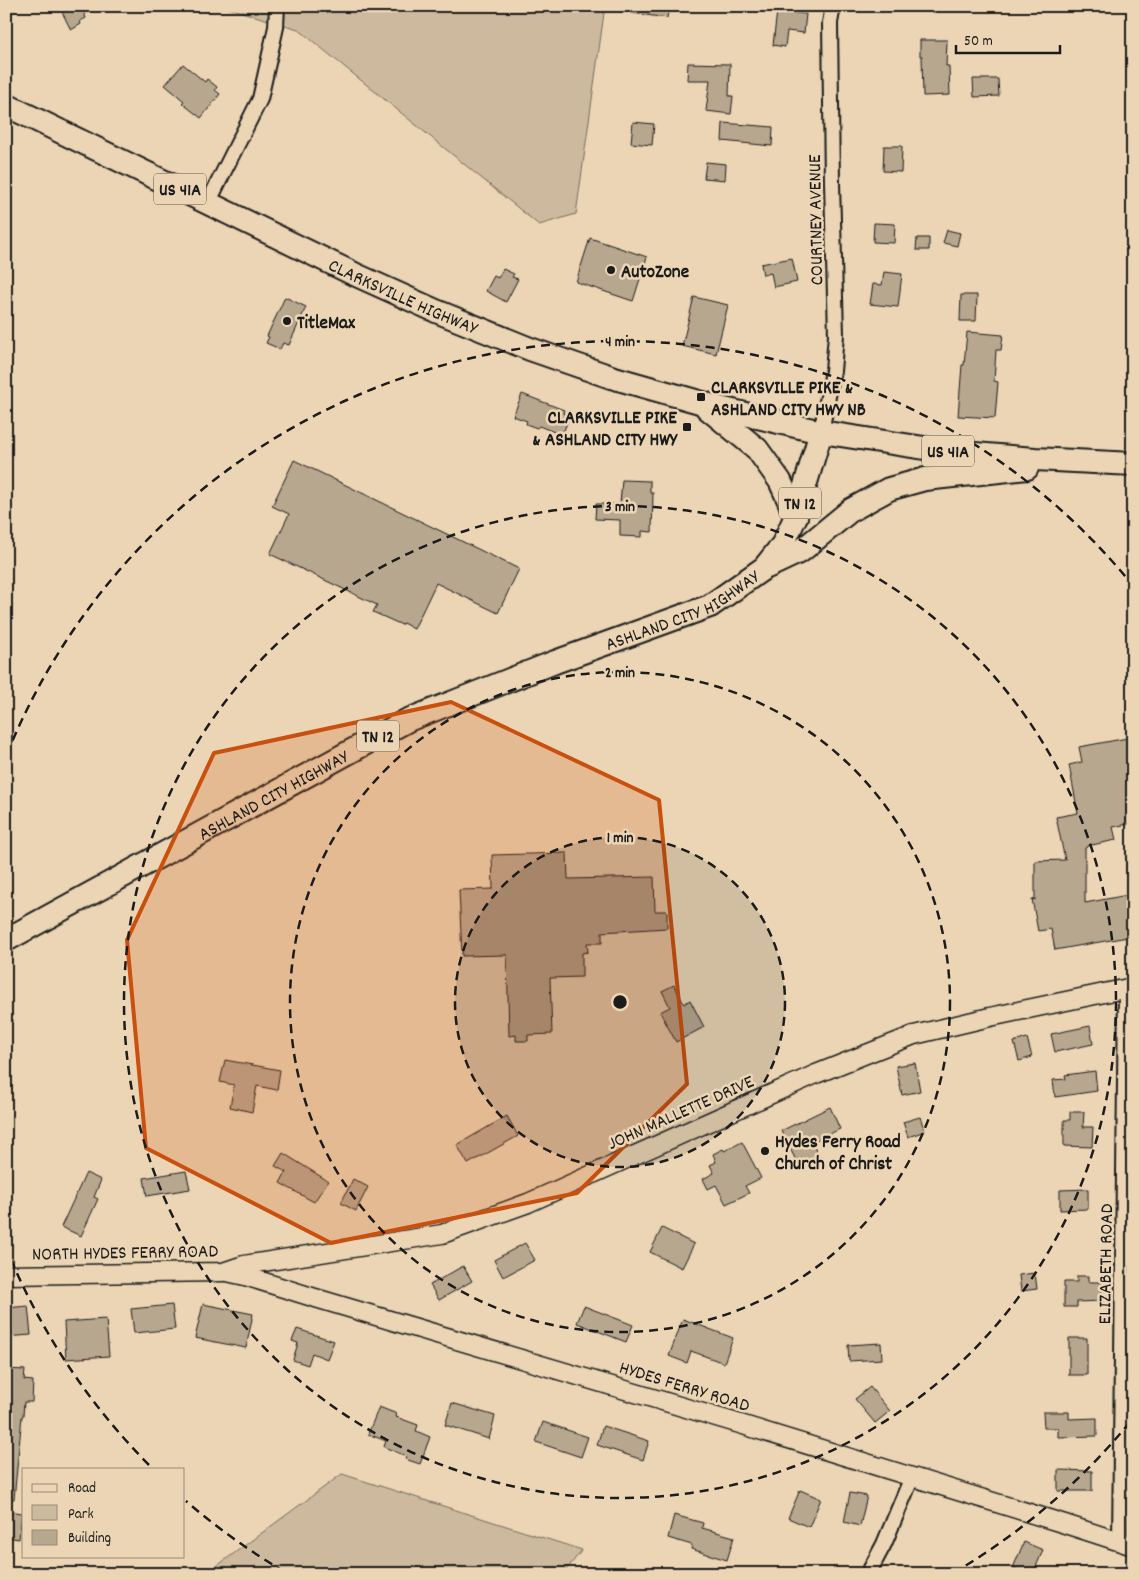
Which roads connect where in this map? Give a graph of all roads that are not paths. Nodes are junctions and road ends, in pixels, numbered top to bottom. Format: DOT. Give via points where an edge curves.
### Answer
graph roads {
  1 [pos="277,6"];
  2 [pos="833,6"];
  3 [pos="6,105"];
  4 [pos="208,203"];
  5 [pos="700,403"];
  6 [pos="821,432"];
  7 [pos="1076,462"];
  8 [pos="1133,464"];
  9 [pos="796,516"];
  10 [pos="764,568"];
  11 [pos="6,940"];
  12 [pos="1130,988"];
  13 [pos="244,1265"];
  14 [pos="223,1272"];
  15 [pos="6,1275"];
  16 [pos="912,1477"];
  17 [pos="1126,1544"];
  18 [pos="868,1574"];
  1 -- 4 [label="street" via="276,28 260,99"];
  2 -- 6 [label="street, COURTNEY AVENUE" via="830,23 831,144 836,335 833,371"];
  3 -- 4 [label="main road, CLARKSVILLE HIGHWAY / US 41A"];
  4 -- 5 [label="main road, CLARKSVILLE HIGHWAY / US 41A" via="354,274 490,334 611,377"];
  5 -- 6 [label="main road, CLARKSVILLE HIGHWAY / US 41A"];
  5 -- 9 [label="main road" via="757,449 780,481"];
  6 -- 7 [label="main road, US 41A" via="950,452"];
  6 -- 9 [label="main road, ASHLAND CITY HIGHWAY / TN 12"];
  7 -- 8 [label="main road, US 41A"];
  7 -- 10 [label="main road" via="925,479 889,489 851,510 800,552"];
  9 -- 10 [label="main road, ASHLAND CITY HIGHWAY / TN 12" via="782,544"];
  10 -- 11 [label="main road, ASHLAND CITY HIGHWAY / TN 12" via="710,606 408,720"];
  12 -- 13 [label="street, JOHN MALLETTE DRIVE" via="914,1035 816,1074 528,1203 442,1234"];
  12 -- 17 [label="street, ELIZABETH ROAD"];
  13 -- 14 [label="street, NORTH HYDES FERRY ROAD"];
  14 -- 15 [label="street, NORTH HYDES FERRY ROAD"];
  14 -- 16 [label="street, HYDES FERRY ROAD"];
  16 -- 17 [label="street, HYDES FERRY ROAD"];
  16 -- 18 [label="street"];
}
